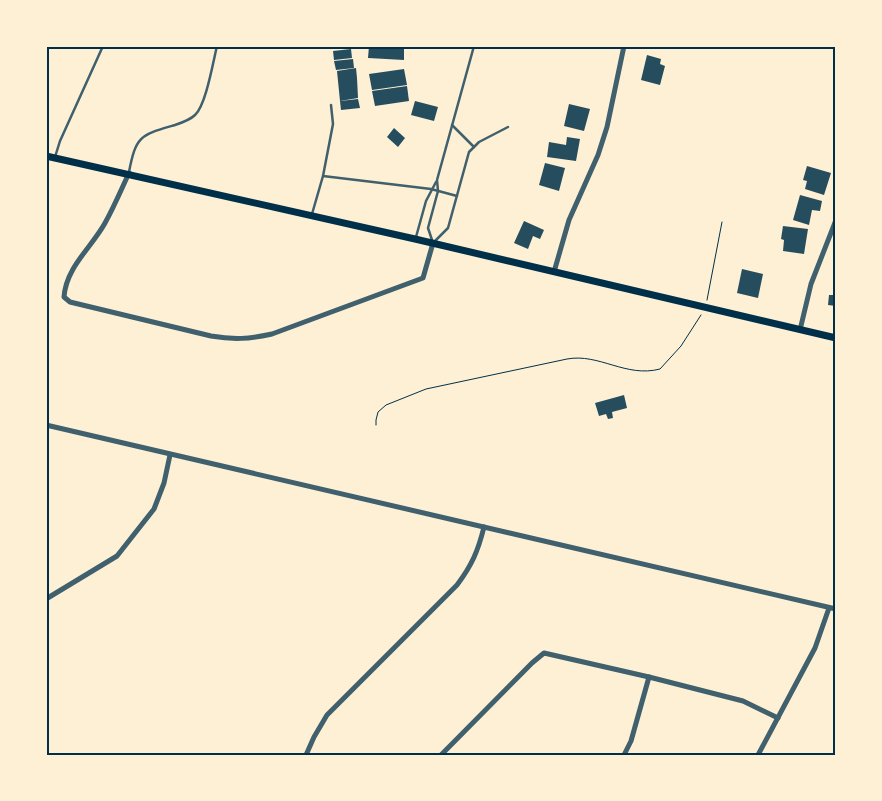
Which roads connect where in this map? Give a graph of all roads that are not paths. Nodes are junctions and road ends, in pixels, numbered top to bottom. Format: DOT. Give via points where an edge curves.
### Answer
graph roads {
  1 [pos="103,46"];
  2 [pos="217,46"];
  3 [pos="474,46"];
  4 [pos="624,46"];
  5 [pos="331,105"];
  6 [pos="452,125"];
  7 [pos="508,127"];
  8 [pos="474,147"];
  9 [pos="46,156"];
  10 [pos="55,157"];
  11 [pos="129,173"];
  12 [pos="323,176"];
  13 [pos="437,180"];
  14 [pos="431,189"];
  15 [pos="438,191"];
  16 [pos="457,196"];
  17 [pos="312,216"];
  18 [pos="836,220"];
  19 [pos="415,239"];
  20 [pos="433,243"];
  21 [pos="554,272"];
  22 [pos="800,330"];
  23 [pos="836,338"];
  24 [pos="46,425"];
  25 [pos="170,455"];
  26 [pos="484,527"];
  27 [pos="46,598"];
  28 [pos="829,608"];
  29 [pos="836,609"];
  30 [pos="648,677"];
  31 [pos="778,718"];
  32 [pos="306,755"];
  33 [pos="441,755"];
  34 [pos="624,755"];
  35 [pos="758,755"];
  1 -- 10 [label="lane"];
  2 -- 11 [label="lane" via="203,104 196,115 184,122 146,133 137,142"];
  3 -- 6 [label="lane"];
  4 -- 21 [label="street" via="607,127 569,220"];
  5 -- 12 [label="lane" via="333,124"];
  6 -- 8 [label="lane"];
  6 -- 13 [label="lane"];
  7 -- 8 [label="lane"];
  8 -- 16 [label="lane" via="469,152"];
  9 -- 10 [label="main road"];
  10 -- 11 [label="main road"];
  11 -- 17 [label="main road"];
  11 -- 20 [label="street" via="105,224 80,257 65,287 64,297 70,302 211,336 234,340 253,338 272,334 423,278"];
  12 -- 14 [label="lane"];
  12 -- 17 [label="lane"];
  13 -- 14 [label="lane"];
  13 -- 15 [label="lane"];
  14 -- 15 [label="lane"];
  14 -- 19 [label="lane"];
  15 -- 16 [label="lane"];
  15 -- 20 [label="lane" via="428,228"];
  16 -- 20 [label="lane" via="448,228"];
  17 -- 19 [label="main road"];
  18 -- 22 [label="street" via="811,284"];
  19 -- 20 [label="main road"];
  20 -- 21 [label="main road"];
  21 -- 22 [label="main road"];
  22 -- 23 [label="main road"];
  24 -- 25 [label="street"];
  25 -- 26 [label="street"];
  25 -- 27 [label="street" via="164,484 154,508 117,556"];
  26 -- 28 [label="street"];
  26 -- 32 [label="street" via="478,552 469,570 327,716"];
  28 -- 29 [label="street"];
  28 -- 31 [label="street" via="816,648"];
  30 -- 31 [label="street" via="743,700"];
  30 -- 33 [label="street" via="544,653"];
  30 -- 34 [label="street" via="632,741"];
  31 -- 35 [label="street"];
}
